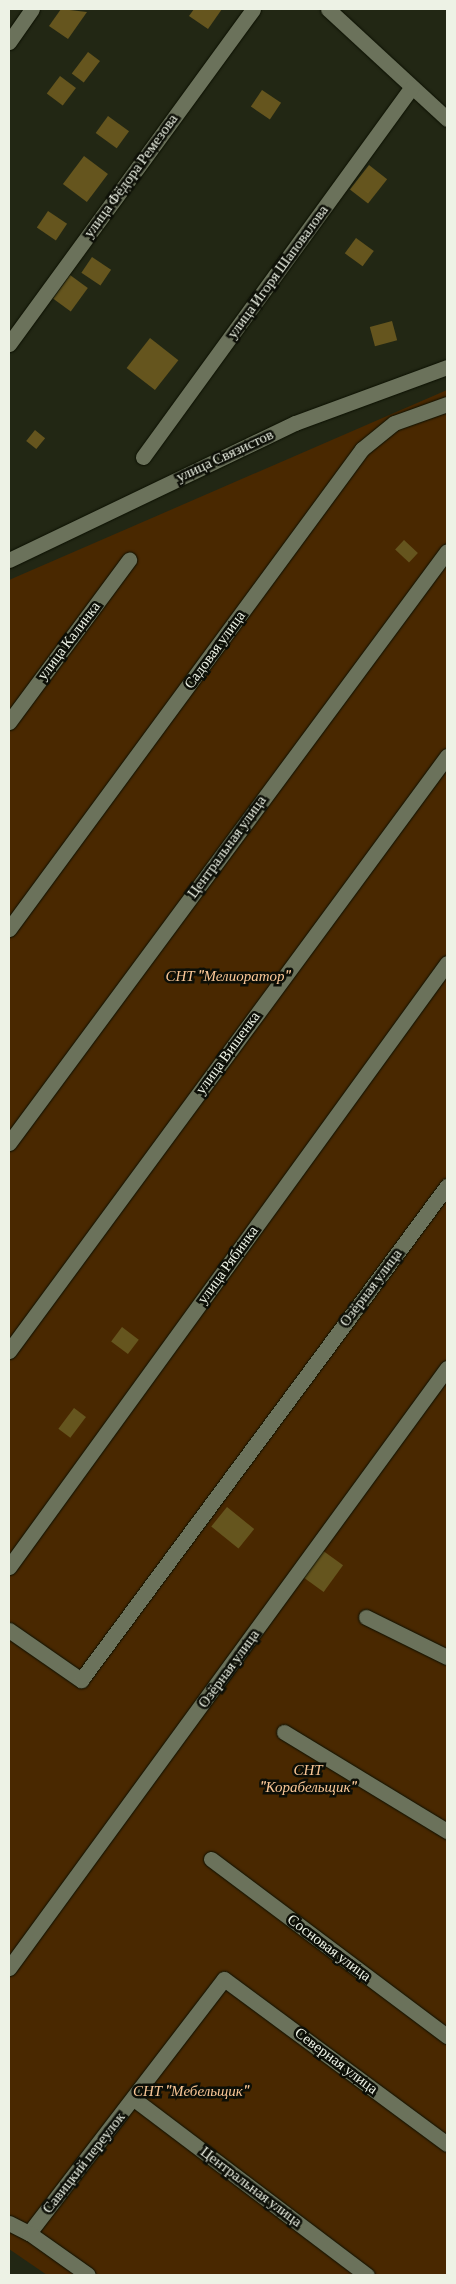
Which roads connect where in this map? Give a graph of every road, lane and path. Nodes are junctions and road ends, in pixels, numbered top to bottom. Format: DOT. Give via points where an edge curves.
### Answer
graph roads {
  1 [pos="32,9"];
  2 [pos="253,9"];
  3 [pos="328,9"];
  4 [pos="9,42"];
  5 [pos="412,87"];
  6 [pos="447,119"];
  7 [pos="9,344"];
  8 [pos="447,367"];
  9 [pos="447,404"];
  10 [pos="143,457"];
  11 [pos="447,551"];
  12 [pos="9,560"];
  13 [pos="129,560"];
  14 [pos="9,722"];
  15 [pos="447,756"];
  16 [pos="9,929"];
  17 [pos="447,963"];
  18 [pos="9,1143"];
  19 [pos="447,1186"];
  20 [pos="9,1351"];
  21 [pos="447,1368"];
  22 [pos="9,1568"];
  23 [pos="366,1617"];
  24 [pos="9,1630"];
  25 [pos="447,1657"];
  26 [pos="284,1732"];
  27 [pos="447,1832"];
  28 [pos="210,1859"];
  29 [pos="9,1968"];
  30 [pos="224,1979"];
  31 [pos="447,2036"];
  32 [pos="134,2098"];
  33 [pos="447,2144"];
  34 [pos="9,2223"];
  35 [pos="29,2233"];
  36 [pos="88,2275"];
  37 [pos="367,2275"];
  1 -- 4 [label="street"];
  2 -- 7 [label="street, улица Фёдора Ремезова"];
  3 -- 5 [label="street"];
  5 -- 6 [label="street"];
  5 -- 10 [label="street, улица Игоря Шаповалова"];
  8 -- 12 [label="street, улица Связистов" via="295,423"];
  9 -- 16 [label="street, Садовая улица" via="394,423 362,449"];
  11 -- 18 [label="street, Центральная улица"];
  13 -- 14 [label="street, улица Калинка"];
  15 -- 20 [label="street, улица Вишенка"];
  17 -- 22 [label="street, улица Рябинка"];
  19 -- 24 [label="street, Озёрная улица" via="81,1680"];
  21 -- 29 [label="street, Озёрная улица"];
  23 -- 25 [label="street"];
  26 -- 27 [label="street"];
  28 -- 31 [label="street, Сосновая улица"];
  30 -- 32 [label="street, Савицкий переулок"];
  30 -- 33 [label="street, Северная улица"];
  32 -- 35 [label="street, Савицкий переулок"];
  32 -- 37 [label="street, Центральная улица"];
  34 -- 35 [label="street"];
  35 -- 36 [label="street"];
}
